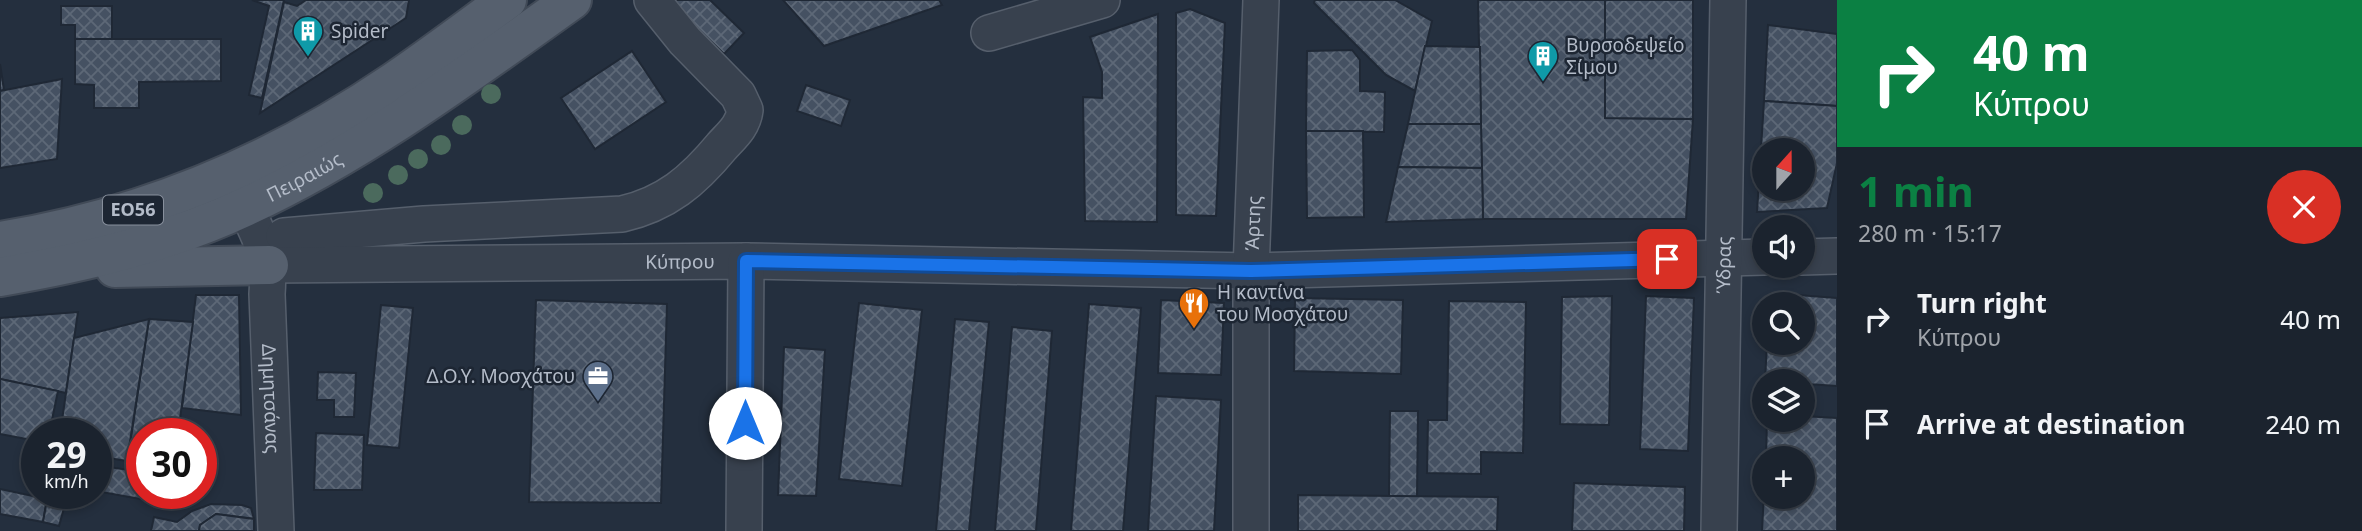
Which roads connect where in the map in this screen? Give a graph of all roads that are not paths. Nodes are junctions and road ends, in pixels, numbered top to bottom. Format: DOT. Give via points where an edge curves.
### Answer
graph roads {
  1 [pos="572,0"];
  2 [pos="652,0"];
  3 [pos="1102,0"];
  4 [pos="1261,0"];
  5 [pos="1728,0"];
  6 [pos="484,6"];
  7 [pos="989,33"];
  8 [pos="260,186"];
  9 [pos="0,241"];
  10 [pos="276,250"];
  11 [pos="1837,256"];
  12 [pos="1722,257"];
  13 [pos="1752,257"];
  14 [pos="1815,257"];
  15 [pos="746,261"];
  16 [pos="1251,271"];
  17 [pos="15,275"];
  18 [pos="276,531"];
  19 [pos="744,531"];
  20 [pos="1251,531"];
  21 [pos="1719,531"];
  1 -- 8 [label="main road, Πειραιώς / ΕΟ56" via="368,140"];
  2 -- 10 [label="street" via="738,95 745,110 739,127 680,190 652,206 622,214 424,224"];
  3 -- 7 [label="street"];
  4 -- 16 [label="street, Άρτης"];
  5 -- 12 [label="street, Ύδρας"];
  6 -- 8 [label="main road, Πειραιώς / ΕΟ56"];
  8 -- 9 [label="main road, Πειραιώς / ΕΟ56" via="156,203"];
  8 -- 10 [label="street, Δημητσάνας" via="258,233"];
  8 -- 17 [label="main road, Πειραιώς / ΕΟ56" via="169,237"];
  10 -- 15 [label="street, Κύπρου"];
  10 -- 17 [label="main road"];
  10 -- 18 [label="street, Δημητσάνας" via="267,294"];
  11 -- 14 [label="street"];
  12 -- 13 [label="street, Κύπρου"];
  12 -- 16 [label="street, Κύπρου"];
  12 -- 21 [label="street, Ύδρας"];
  15 -- 16 [label="street, Κύπρου"];
  15 -- 19 [label="street"];
  16 -- 20 [label="street, Άρτης"];
}
